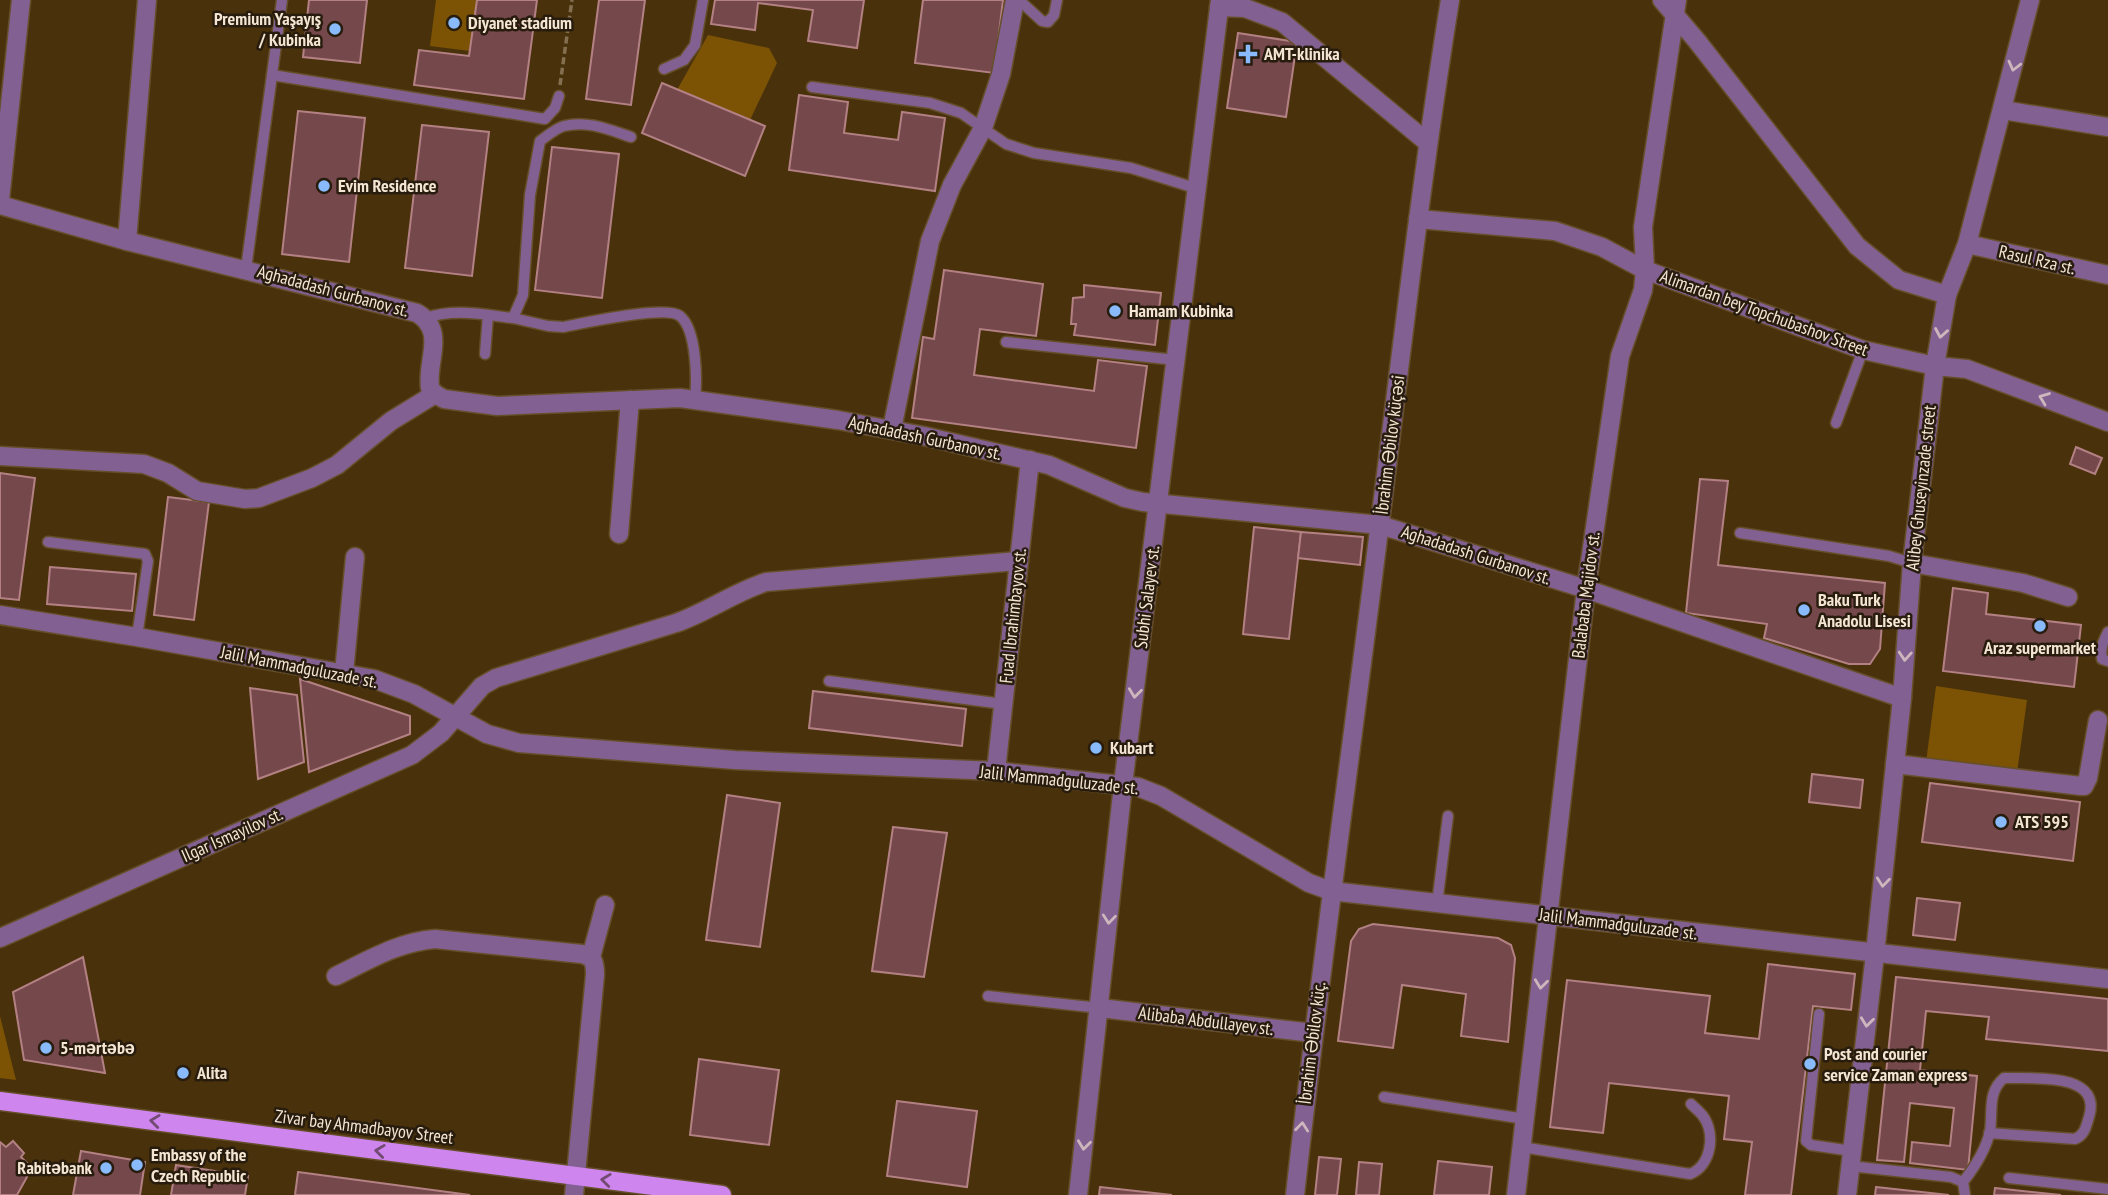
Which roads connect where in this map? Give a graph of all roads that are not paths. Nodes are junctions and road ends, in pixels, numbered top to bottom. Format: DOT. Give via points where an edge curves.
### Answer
graph roads {
  1 [pos="21,0"];
  2 [pos="147,0"];
  3 [pos="282,0"];
  4 [pos="704,0"];
  5 [pos="1017,0"];
  6 [pos="1057,0"];
  7 [pos="1450,0"];
  8 [pos="1661,0"];
  9 [pos="2030,0"];
  10 [pos="1219,3"];
  11 [pos="1675,9"];
  12 [pos="664,69"];
  13 [pos="272,75"];
  14 [pos="812,87"];
  15 [pos="559,96"];
  16 [pos="2003,110"];
  17 [pos="2108,127"];
  18 [pos="983,128"];
  19 [pos="631,137"];
  20 [pos="1427,142"];
  21 [pos="1195,188"];
  22 [pos="0,202"];
  23 [pos="1418,219"];
  24 [pos="127,241"];
  25 [pos="1967,244"];
  26 [pos="246,269"];
  27 [pos="1645,270"];
  28 [pos="2108,275"];
  29 [pos="1947,295"];
  30 [pos="488,315"];
  31 [pos="426,318"];
  32 [pos="513,318"];
  33 [pos="1006,342"];
  34 [pos="1863,351"];
  35 [pos="485,354"];
  36 [pos="1176,360"];
  37 [pos="1935,366"];
  38 [pos="435,394"];
  39 [pos="630,400"];
  40 [pos="695,400"];
  41 [pos="2108,422"];
  42 [pos="1836,423"];
  43 [pos="892,429"];
  44 [pos="0,456"];
  45 [pos="1030,460"];
  46 [pos="1159,504"];
  47 [pos="1380,524"];
  48 [pos="1740,533"];
  49 [pos="619,534"];
  50 [pos="48,542"];
  51 [pos="355,557"];
  52 [pos="1019,561"];
  53 [pos="1912,563"];
  54 [pos="1586,589"];
  55 [pos="2068,597"];
  56 [pos="0,615"];
  57 [pos="2108,632"];
  58 [pos="137,637"];
  59 [pos="2108,661"];
  60 [pos="344,673"];
  61 [pos="829,681"];
  62 [pos="1902,698"];
  63 [pos="1003,704"];
  64 [pos="454,716"];
  65 [pos="2098,720"];
  66 [pos="1895,764"];
  67 [pos="996,771"];
  68 [pos="1123,785"];
  69 [pos="1448,816"];
  70 [pos="1331,891"];
  71 [pos="1437,904"];
  72 [pos="605,905"];
  73 [pos="1549,916"];
  74 [pos="0,938"];
  75 [pos="1875,954"];
  76 [pos="591,957"];
  77 [pos="336,976"];
  78 [pos="2108,979"];
  79 [pos="988,996"];
  80 [pos="1100,1008"];
  81 [pos="1819,1014"];
  82 [pos="1313,1033"];
  83 [pos="1384,1097"];
  84 [pos="0,1101"];
  85 [pos="1691,1104"];
  86 [pos="1525,1119"];
  87 [pos="1989,1133"];
  88 [pos="1522,1147"];
  89 [pos="1851,1159"];
  90 [pos="576,1176"];
  91 [pos="2009,1178"];
  92 [pos="1963,1182"];
  93 [pos="2108,1189"];
  94 [pos="574,1195"];
  95 [pos="722,1195"];
  96 [pos="1078,1195"];
  97 [pos="1295,1195"];
  98 [pos="1516,1195"];
  99 [pos="1847,1195"];
  100 [pos="1965,1195"];
  1 -- 22 [label="street"];
  2 -- 24 [label="street"];
  3 -- 13 [label="lane"];
  4 -- 12 [label="lane" via="695,45 684,60"];
  5 -- 6 [label="lane" via="1042,22 1054,15"];
  5 -- 18 [label="street" via="1001,74"];
  7 -- 20 [label="street, İbrahim Əbilov küçəsi"];
  8 -- 11 [label="street"];
  9 -- 16 [label="street, Alibey Ghuseyinzade street, one-way"];
  10 -- 20 [label="street" via="1282,22"];
  10 -- 21 [label="street, Subhi Salayev st."];
  11 -- 27 [label="street, Balababa Majidov st." via="1643,227"];
  11 -- 29 [label="street" via="1857,246 1899,281"];
  13 -- 15 [label="lane" via="545,119"];
  13 -- 26 [label="lane"];
  14 -- 18 [label="lane" via="930,103 961,113"];
  16 -- 17 [label="street"];
  16 -- 25 [label="street, Alibey Ghuseyinzade street"];
  18 -- 21 [label="lane" via="1006,144 1034,153 1131,168"];
  18 -- 43 [label="street" via="952,185 930,242"];
  19 -- 32 [label="lane" via="582,124 562,126 540,141 530,195 523,295"];
  20 -- 23 [label="street, İbrahim Əbilov küçəsi"];
  21 -- 36 [label="street, Subhi Salayev st."];
  22 -- 24 [label="street, Aghadadash Gurbanov st."];
  23 -- 27 [label="street, Alimardan bey Topchubashov Street" via="1555,231 1602,247"];
  23 -- 47 [label="street, İbrahim Əbilov küçəsi"];
  24 -- 26 [label="street, Aghadadash Gurbanov st."];
  25 -- 28 [label="street, Rasul Rza st."];
  25 -- 29 [label="street, Alibey Ghuseyinzade street"];
  26 -- 31 [label="street, Aghadadash Gurbanov st." via="396,306"];
  27 -- 34 [label="street, Alimardan bey Topchubashov Street"];
  27 -- 54 [label="street, Balababa Majidov st." via="1643,290 1620,356"];
  29 -- 37 [label="street, Alibey Ghuseyinzade street, one-way"];
  30 -- 31 [label="lane" via="444,312"];
  30 -- 32 [label="lane"];
  30 -- 35 [label="lane"];
  31 -- 38 [label="street, Aghadadash Gurbanov st." via="434,338 429,380"];
  32 -- 40 [label="lane" via="563,327 663,311 680,316 696,359"];
  33 -- 36 [label="lane"];
  34 -- 37 [label="street, Alimardan bey Topchubashov Street"];
  34 -- 42 [label="lane"];
  36 -- 46 [label="street, Subhi Salayev st."];
  41 -- 37 [label="street, Alimardan bey Topchubashov Street, one-way" via="1968,369"];
  37 -- 53 [label="street, Alibey Ghuseyinzade street"];
  38 -- 39 [label="street, Aghadadash Gurbanov st." via="497,406"];
  38 -- 44 [label="street" via="391,421 337,465 259,498 197,491 144,464"];
  39 -- 40 [label="street, Aghadadash Gurbanov st."];
  39 -- 49 [label="street"];
  40 -- 43 [label="street, Aghadadash Gurbanov st."];
  43 -- 45 [label="street, Aghadadash Gurbanov st."];
  45 -- 46 [label="street, Aghadadash Gurbanov st." via="1125,498"];
  45 -- 52 [label="street, Fuad Ibrahimbayov st."];
  46 -- 47 [label="street, Aghadadash Gurbanov st."];
  46 -- 68 [label="street, Subhi Salayev st., one-way"];
  47 -- 54 [label="street, Aghadadash Gurbanov st."];
  47 -- 70 [label="street, İbrahim Əbilov küçəsi"];
  48 -- 53 [label="lane"];
  50 -- 58 [label="lane" via="145,554 148,561"];
  51 -- 60 [label="street"];
  52 -- 63 [label="street, Fuad Ibrahimbayov st."];
  52 -- 64 [label="street, Ilgar Ismayilov st." via="766,582 676,624 496,678"];
  53 -- 55 [label="street" via="2023,583"];
  53 -- 62 [label="street, Alibey Ghuseyinzade street, one-way"];
  54 -- 62 [label="street, Aghadadash Gurbanov st."];
  54 -- 73 [label="street, Balababa Majidov st."];
  56 -- 58 [label="street, Jalil Mammadguluzade st."];
  57 -- 59 [label="lane" via="2101,653"];
  58 -- 60 [label="street, Jalil Mammadguluzade st."];
  60 -- 64 [label="street, Jalil Mammadguluzade st." via="396,686"];
  61 -- 63 [label="lane"];
  62 -- 66 [label="street, Alibey Ghuseyinzade street"];
  63 -- 67 [label="street, Fuad Ibrahimbayov st."];
  64 -- 67 [label="street, Jalil Mammadguluzade st." via="487,734 519,743 735,760"];
  64 -- 74 [label="street, Ilgar Ismayilov st." via="412,755"];
  65 -- 66 [label="street" via="2084,786"];
  66 -- 75 [label="street, Alibey Ghuseyinzade street, one-way"];
  67 -- 68 [label="street, Jalil Mammadguluzade st."];
  68 -- 70 [label="street, Jalil Mammadguluzade st." via="1161,796 1309,883"];
  68 -- 80 [label="street, Subhi Salayev st., one-way"];
  69 -- 71 [label="lane"];
  70 -- 71 [label="street, Jalil Mammadguluzade st."];
  70 -- 82 [label="street, İbrahim Əbilov küç."];
  71 -- 73 [label="street, Jalil Mammadguluzade st."];
  72 -- 76 [label="street"];
  73 -- 75 [label="street, Jalil Mammadguluzade st."];
  73 -- 86 [label="street, Balababa Majidov st., one-way"];
  75 -- 78 [label="street, Jalil Mammadguluzade st."];
  75 -- 89 [label="street, Alibey Ghuseyinzade street, one-way"];
  76 -- 77 [label="street" via="435,939 397,946"];
  76 -- 90 [label="street" via="596,975"];
  79 -- 80 [label="lane"];
  80 -- 82 [label="street, Alibaba Abdullayev st."];
  80 -- 96 [label="street, Subhi Salayev st., one-way"];
  81 -- 89 [label="lane" via="1806,1142"];
  97 -- 82 [label="street, İbrahim Əbilov küç., one-way"];
  83 -- 86 [label="lane"];
  90 -- 84 [label="main road, Zivar bay Ahmadbayov Street, one-way"];
  85 -- 88 [label="lane" via="1704,1118 1709,1139 1703,1165 1690,1174"];
  86 -- 88 [label="street, Balababa Majidov st."];
  87 -- 87 [label="lane" via="2075,1139 2084,1132 2090,1100 2082,1088 2065,1081 2004,1078 1992,1094"];
  87 -- 92 [label="lane" via="1978,1162"];
  88 -- 98 [label="street, Balababa Majidov st."];
  89 -- 92 [label="lane"];
  89 -- 99 [label="street, Alibey Ghuseyinzade street"];
  90 -- 94 [label="street"];
  95 -- 90 [label="main road, Zivar bay Ahmadbayov Street, one-way"];
  91 -- 93 [label="lane"];
  92 -- 100 [label="lane"];
}
